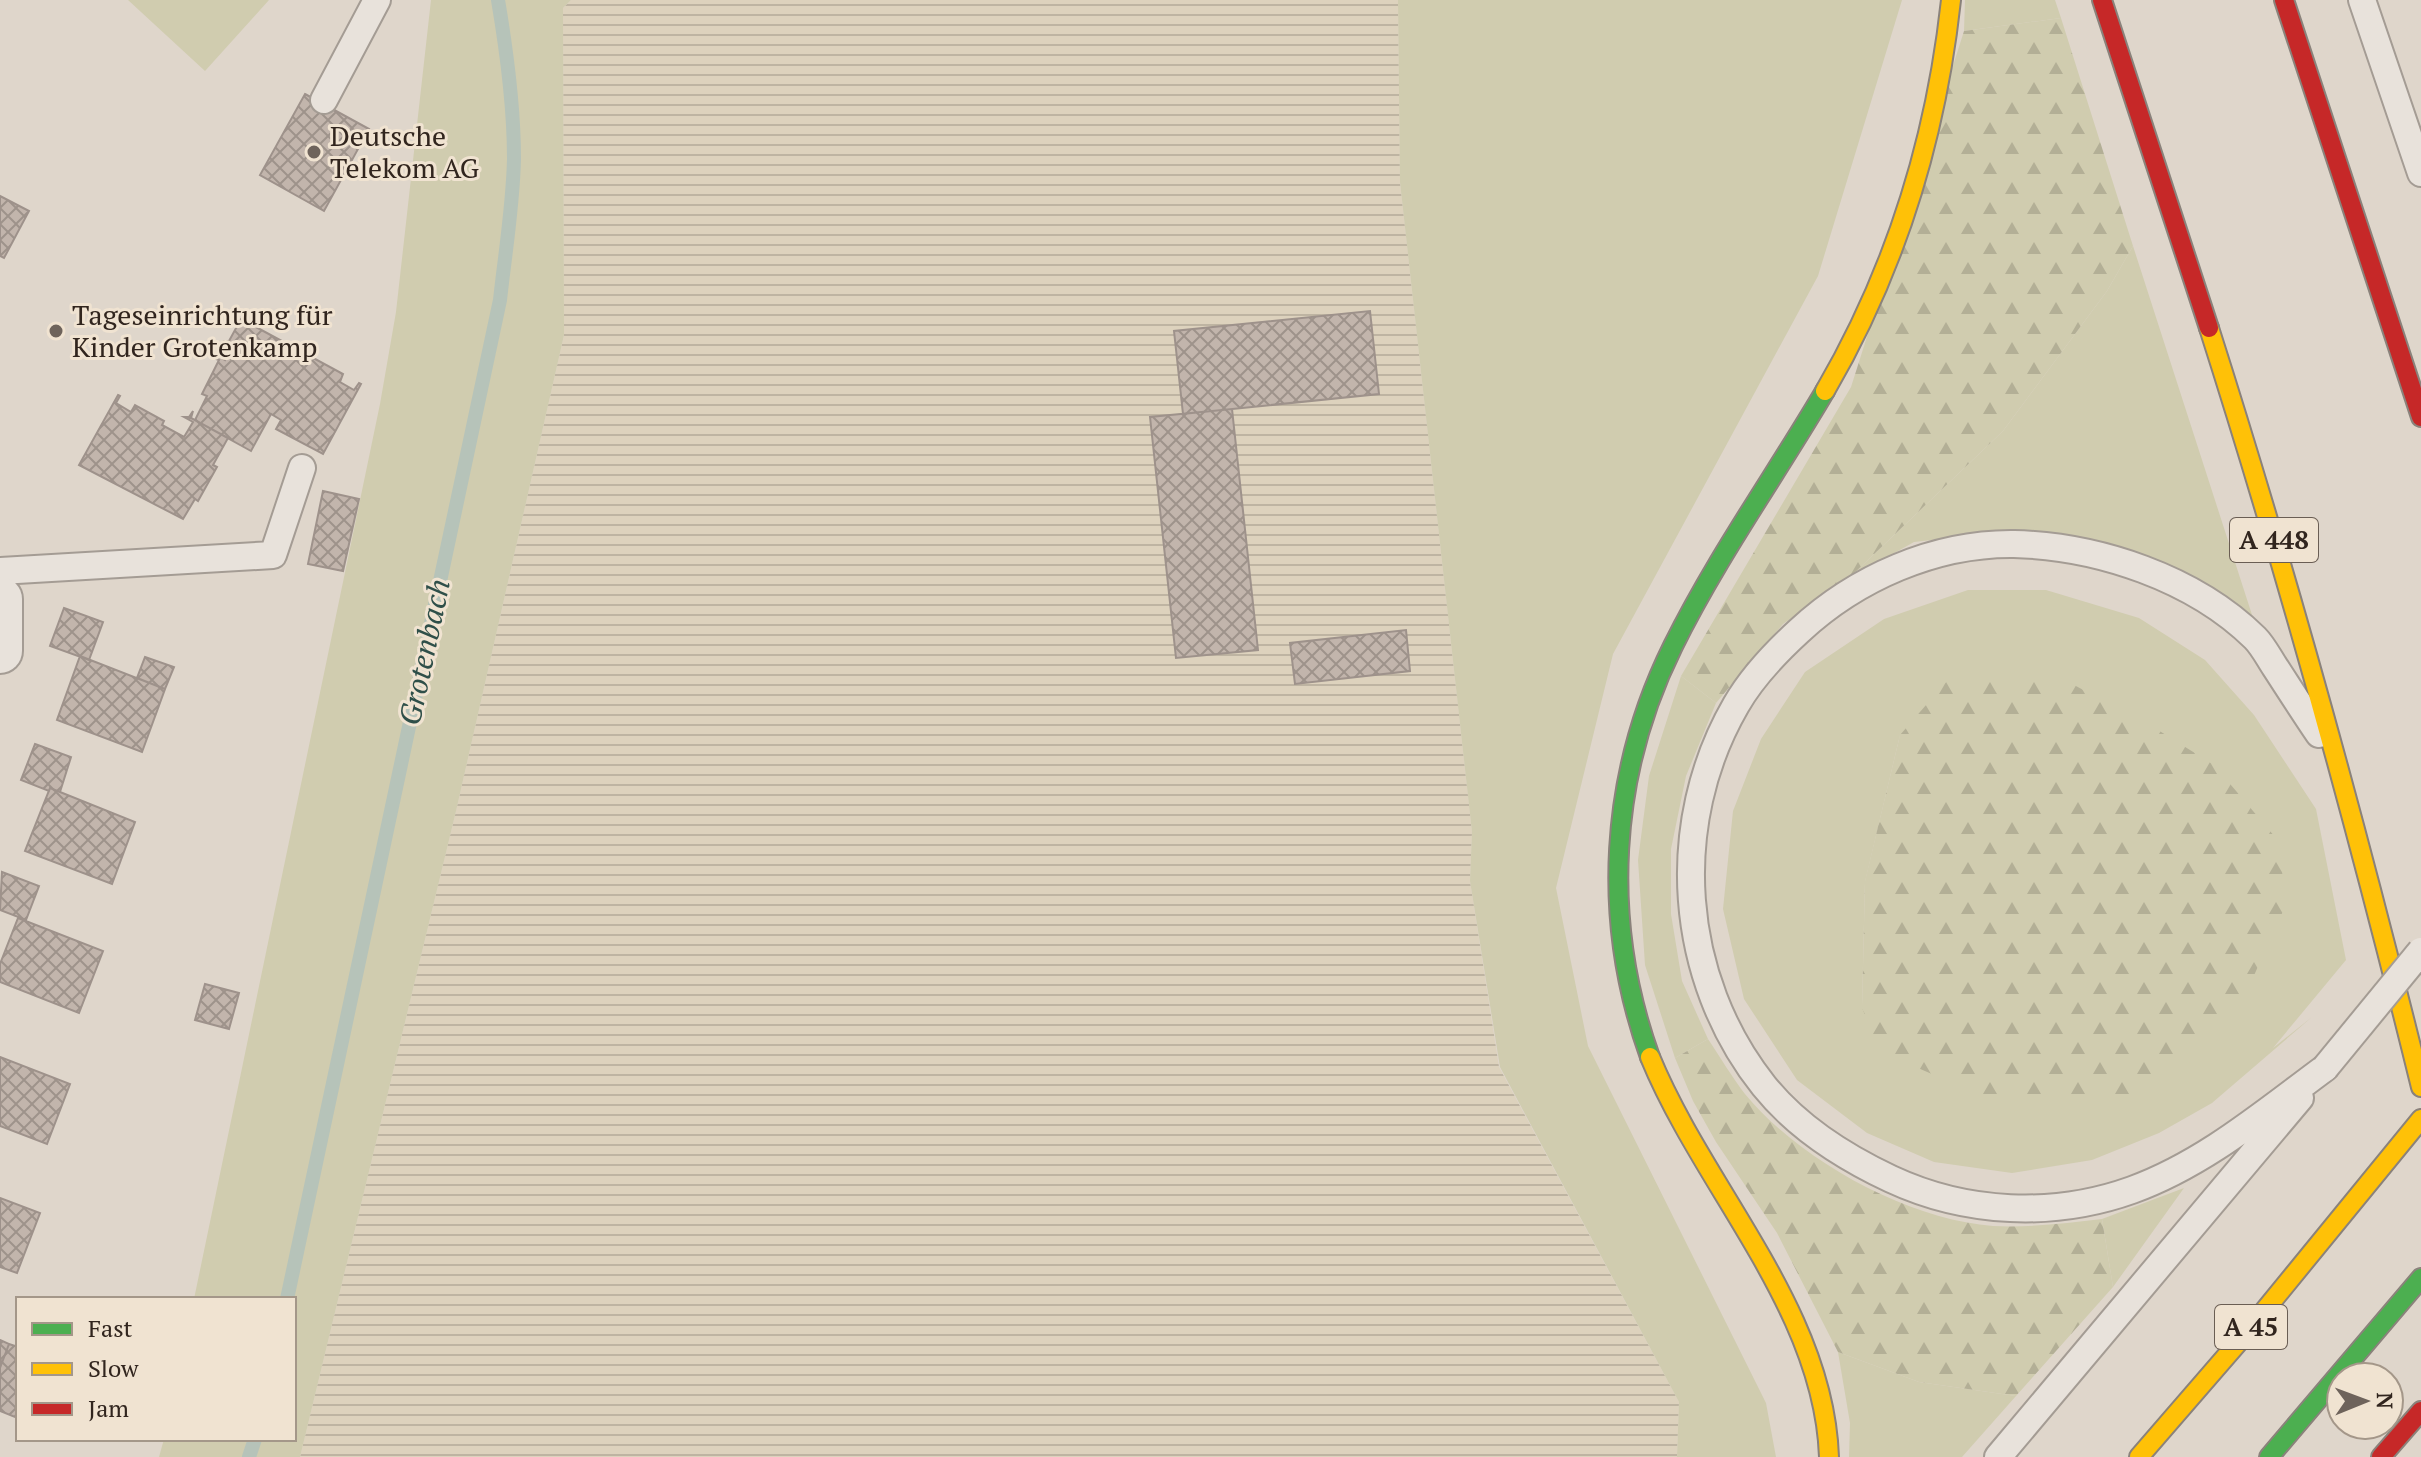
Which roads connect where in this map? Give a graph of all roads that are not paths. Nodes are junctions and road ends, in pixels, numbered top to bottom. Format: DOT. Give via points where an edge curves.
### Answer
graph roads {
  1 [pos="377,0"];
  2 [pos="1951,0"];
  3 [pos="2102,0"];
  4 [pos="2284,0"];
  5 [pos="2362,0"];
  6 [pos="2374,0"];
  7 [pos="2380,52"];
  8 [pos="324,100"];
  9 [pos="2421,173"];
  10 [pos="2421,417"];
  11 [pos="302,468"];
  12 [pos="0,571"];
  13 [pos="0,599"];
  14 [pos="0,651"];
  15 [pos="2340,767"];
  16 [pos="2421,951"];
  17 [pos="2325,1068"];
  18 [pos="2421,1087"];
  19 [pos="2421,1119"];
  20 [pos="2421,1278"];
  21 [pos="2419,1413"];
  22 [pos="1829,1457"];
  23 [pos="1998,1457"];
  24 [pos="2139,1457"];
  25 [pos="2269,1457"];
  26 [pos="2381,1457"];
  1 -- 8 [label="lane"];
  2 -- 22 [label="highway" via="1932,114 1913,191 1885,269 1844,358 1710,575 1670,652 1643,717 1618,837 1618,917 1629,987 1651,1059 1679,1120 1778,1283 1804,1340 1820,1395"];
  3 -- 15 [label="highway, A 448" via="2234,411"];
  4 -- 10 [label="highway"];
  5 -- 7 [label="lane"];
  6 -- 7 [label="lane"];
  7 -- 9 [label="lane"];
  11 -- 12 [label="lane" via="273,555"];
  13 -- 14 [label="street"];
  15 -- 17 [label="lane" via="2258,640 2218,609 2116,558 2051,545 1995,544 1896,568 1820,611 1788,641 1737,701 1720,734 1696,810 1690,855 1693,928 1709,983 1723,1021 1766,1088 1797,1120 1862,1165 1940,1198 2015,1210 2053,1208 2134,1189 2213,1150"];
  15 -- 18 [label="highway, A 448"];
  16 -- 17 [label="lane, bridge"];
  17 -- 23 [label="lane"];
  19 -- 24 [label="highway, A 45"];
  20 -- 25 [label="highway"];
  21 -- 26 [label="highway"];
}
